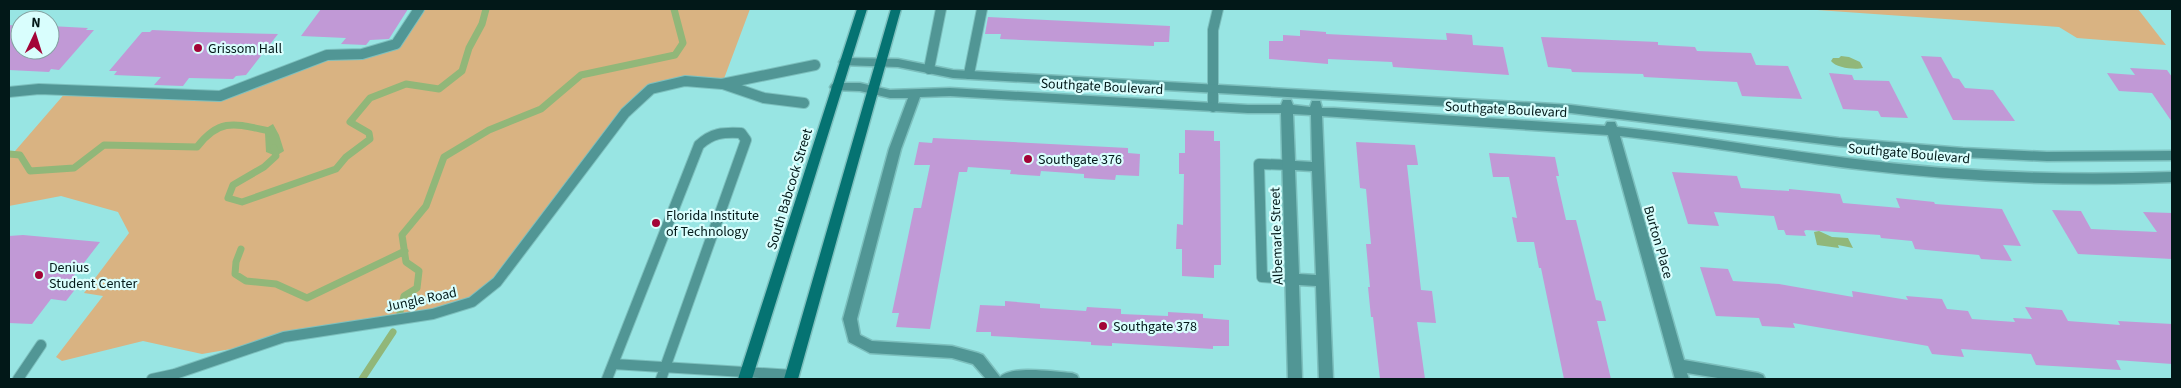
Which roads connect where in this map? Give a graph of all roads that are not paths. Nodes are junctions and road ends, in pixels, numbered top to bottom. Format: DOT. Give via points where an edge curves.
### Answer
graph roads {
  1 [pos="419,9"];
  2 [pos="862,9"];
  3 [pos="896,9"];
  4 [pos="942,9"];
  5 [pos="982,9"];
  6 [pos="1218,9"];
  7 [pos="880,61"];
  8 [pos="845,62"];
  9 [pos="815,65"];
  10 [pos="929,69"];
  11 [pos="969,74"];
  12 [pos="722,84"];
  13 [pos="836,87"];
  14 [pos="872,89"];
  15 [pos="1214,89"];
  16 [pos="9,92"];
  17 [pos="916,92"];
  18 [pos="1286,93"];
  19 [pos="1316,94"];
  20 [pos="804,103"];
  21 [pos="1213,107"];
  22 [pos="1287,109"];
  23 [pos="1316,112"];
  24 [pos="1607,112"];
  25 [pos="1612,131"];
  26 [pos="2172,156"];
  27 [pos="1289,165"];
  28 [pos="1317,166"];
  29 [pos="2172,177"];
  30 [pos="1293,279"];
  31 [pos="1323,281"];
  32 [pos="41,345"];
  33 [pos="613,364"];
  34 [pos="1677,365"];
  35 [pos="666,366"];
  36 [pos="747,375"];
  37 [pos="792,377"];
  38 [pos="18,379"];
  39 [pos="152,379"];
  40 [pos="607,379"];
  41 [pos="661,379"];
  42 [pos="994,379"];
  43 [pos="1006,379"];
  44 [pos="1072,379"];
  45 [pos="1295,379"];
  46 [pos="1326,379"];
  47 [pos="1682,379"];
  48 [pos="1758,379"];
  1 -- 16 [label="lane" via="396,44 362,54 328,56 220,96 39,89"];
  2 -- 8 [label="main road, South Babcock Street"];
  3 -- 7 [label="main road"];
  4 -- 10 [label="lane"];
  5 -- 11 [label="lane"];
  6 -- 15 [label="lane" via="1213,30"];
  7 -- 8 [label="street, Southgate Boulevard"];
  7 -- 10 [label="street, Southgate Boulevard"];
  7 -- 14 [label="main road"];
  8 -- 13 [label="main road, South Babcock Street"];
  9 -- 12 [label="lane"];
  10 -- 11 [label="street, Southgate Boulevard"];
  11 -- 15 [label="street, Southgate Boulevard"];
  12 -- 20 [label="lane" via="764,98"];
  12 -- 39 [label="lane, Jungle Road" via="685,81 651,89 625,114 497,282 472,302 433,314 284,337"];
  13 -- 14 [label="street, Southgate Boulevard"];
  13 -- 36 [label="main road, South Babcock Street"];
  14 -- 17 [label="street, Southgate Boulevard" via="890,94"];
  14 -- 37 [label="main road"];
  15 -- 18 [label="street, Southgate Boulevard"];
  15 -- 21 [label="lane"];
  17 -- 21 [label="street, Southgate Boulevard"];
  17 -- 42 [label="street" via="895,149 850,319 854,338 870,347 952,352 978,359"];
  18 -- 19 [label="street, Southgate Boulevard"];
  18 -- 22 [label="street, Albemarle Street"];
  19 -- 23 [label="street"];
  19 -- 24 [label="street, Southgate Boulevard"];
  21 -- 22 [label="street, Southgate Boulevard"];
  22 -- 23 [label="street, Southgate Boulevard"];
  22 -- 27 [label="street, Albemarle Street"];
  23 -- 25 [label="street, Southgate Boulevard"];
  23 -- 28 [label="street"];
  24 -- 25 [label="street, Burton Place"];
  24 -- 26 [label="street, Southgate Boulevard" via="1923,151 2113,158"];
  25 -- 29 [label="street, Southgate Boulevard" via="1936,172 2025,177"];
  25 -- 34 [label="street, Burton Place"];
  27 -- 28 [label="street"];
  27 -- 30 [label="street, Albemarle Street"];
  27 -- 30 [label="lane" via="1259,164 1262,277"];
  28 -- 31 [label="street"];
  30 -- 31 [label="street"];
  30 -- 45 [label="street, Albemarle Street"];
  31 -- 46 [label="street"];
  32 -- 38 [label="lane"];
  33 -- 35 [label="lane"];
  33 -- 35 [label="lane" via="698,145 718,132 741,133 746,140"];
  33 -- 40 [label="lane"];
  34 -- 47 [label="street, Burton Place"];
  34 -- 48 [label="street"];
  35 -- 36 [label="lane"];
  35 -- 41 [label="lane"];
  36 -- 37 [label="lane"];
  43 -- 44 [label="street" via="1027,376"];
}
